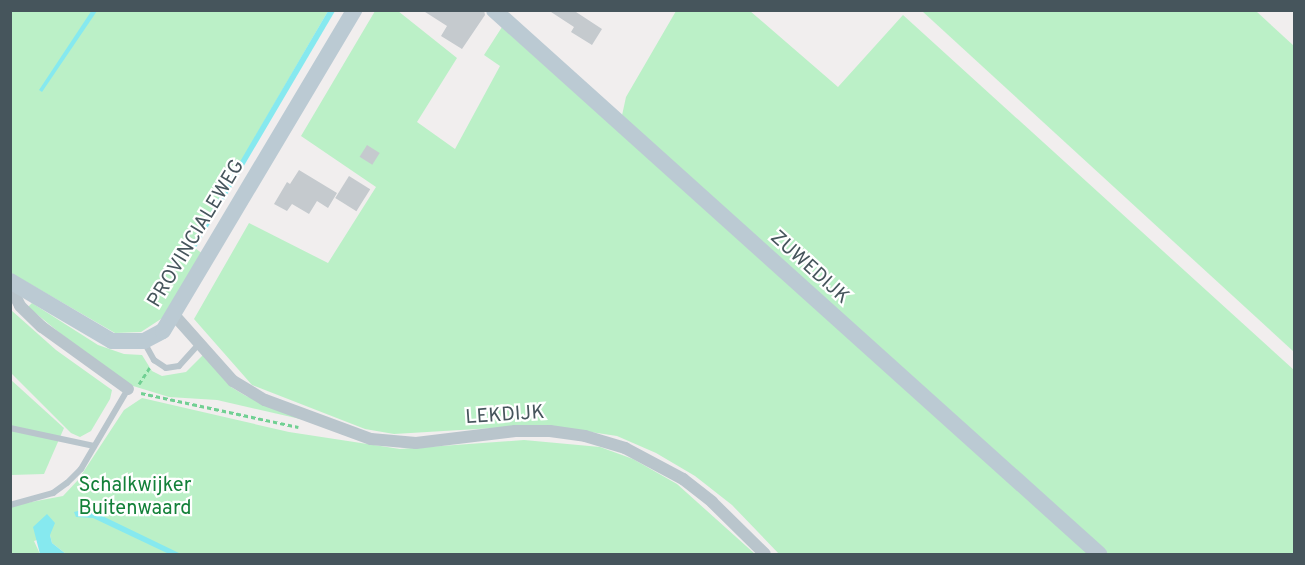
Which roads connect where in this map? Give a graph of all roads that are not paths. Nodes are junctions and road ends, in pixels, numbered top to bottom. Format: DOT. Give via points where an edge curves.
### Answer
graph roads {
  1 [pos="354,10"];
  2 [pos="494,10"];
  3 [pos="10,282"];
  4 [pos="10,286"];
  5 [pos="175,316"];
  6 [pos="144,340"];
  7 [pos="198,345"];
  8 [pos="134,388"];
  9 [pos="10,428"];
  10 [pos="94,446"];
  11 [pos="10,505"];
  12 [pos="765,555"];
  13 [pos="1099,555"];
  1 -- 5 [label="street, PROVINCIALEWEG"];
  2 -- 13 [label="street, ZUWEDIJK"];
  3 -- 6 [label="street" via="94,334 112,341"];
  4 -- 8 [label="street" via="20,306 42,327"];
  5 -- 6 [label="street, PROVINCIALEWEG" via="163,331"];
  5 -- 7 [label="street, LEKDIJK"];
  6 -- 7 [label="lane" via="154,360 166,368 179,366"];
  7 -- 12 [label="street, LEKDIJK" via="233,381 266,400 371,439 416,443 515,431 550,431 625,448 683,479"];
  8 -- 10 [label="lane"];
  9 -- 10 [label="lane"];
  10 -- 11 [label="lane" via="81,469 53,493"];
}
